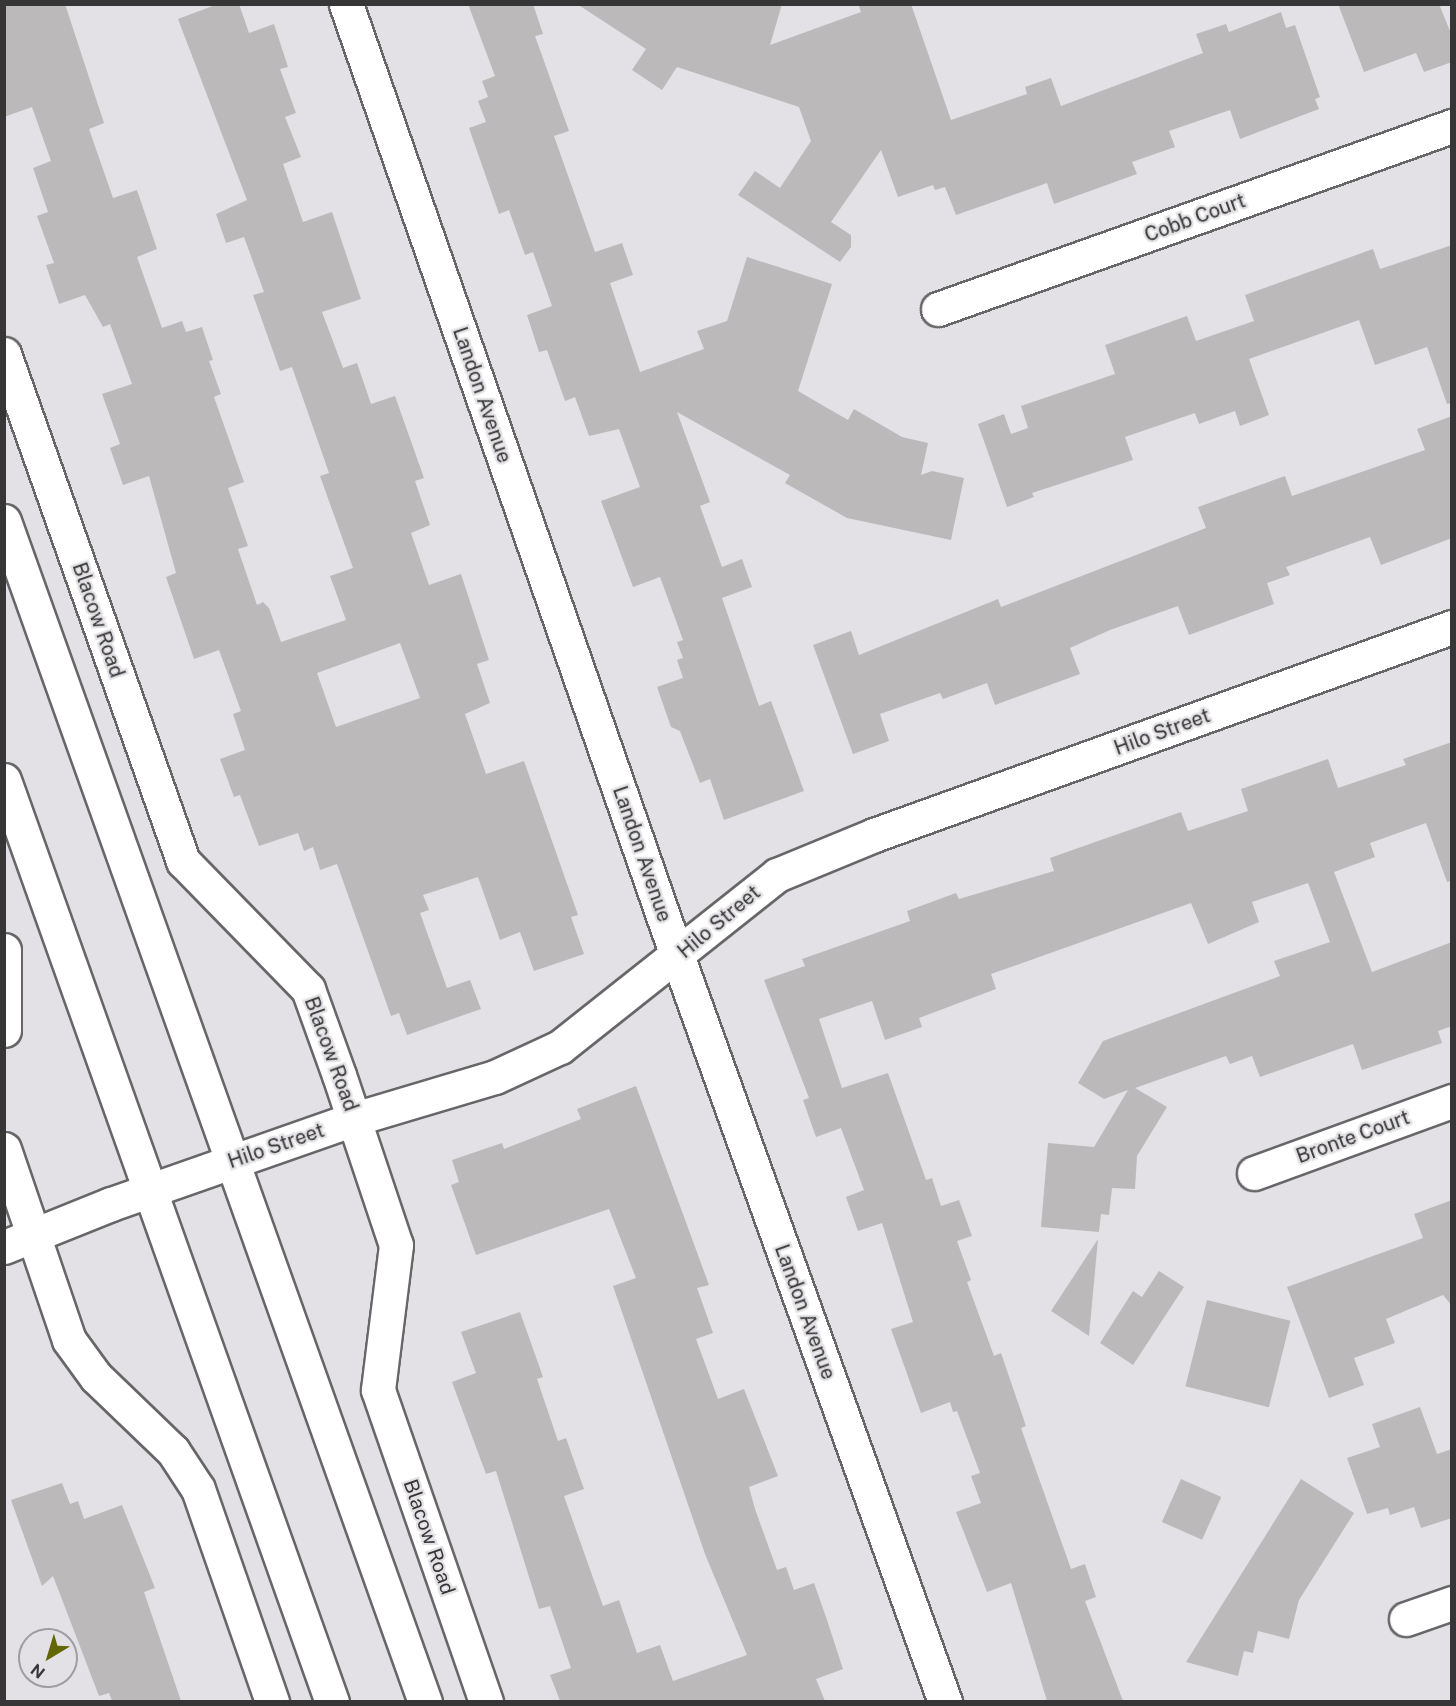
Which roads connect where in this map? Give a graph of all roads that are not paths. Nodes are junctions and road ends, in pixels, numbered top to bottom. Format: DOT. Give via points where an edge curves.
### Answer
graph roads {
  1 [pos="346,4"];
  2 [pos="1452,126"];
  3 [pos="938,309"];
  4 [pos="4,354"];
  5 [pos="4,521"];
  6 [pos="1452,627"];
  7 [pos="4,780"];
  8 [pos="4,950"];
  9 [pos="678,958"];
  10 [pos="4,1030"];
  11 [pos="1452,1101"];
  12 [pos="354,1119"];
  13 [pos="4,1149"];
  14 [pos="230,1162"];
  15 [pos="1254,1173"];
  16 [pos="148,1191"];
  17 [pos="18,1243"];
  18 [pos="1452,1603"];
  19 [pos="1406,1619"];
  20 [pos="272,1701"];
  21 [pos="332,1701"];
  22 [pos="425,1701"];
  23 [pos="486,1701"];
  24 [pos="945,1701"];
  1 -- 9 [label="street, Landon Avenue"];
  2 -- 3 [label="street, Cobb Court"];
  4 -- 12 [label="street, Blacow Road" via="183,861 308,988"];
  5 -- 14 [label="street"];
  6 -- 9 [label="street, Hilo Street" via="874,835 777,875"];
  7 -- 16 [label="street"];
  8 -- 10 [label="street"];
  9 -- 12 [label="street, Hilo Street" via="560,1047 495,1077"];
  9 -- 24 [label="street, Landon Avenue"];
  11 -- 15 [label="street, Bronte Court"];
  12 -- 14 [label="street, Hilo Street"];
  12 -- 23 [label="street, Blacow Road" via="396,1245 378,1390"];
  13 -- 17 [label="street"];
  14 -- 16 [label="street, Hilo Street"];
  14 -- 22 [label="street"];
  16 -- 17 [label="street, Hilo Street"];
  16 -- 21 [label="street"];
  17 -- 20 [label="street" via="69,1340 96,1377 173,1451 198,1489"];
  18 -- 19 [label="street"];
}
